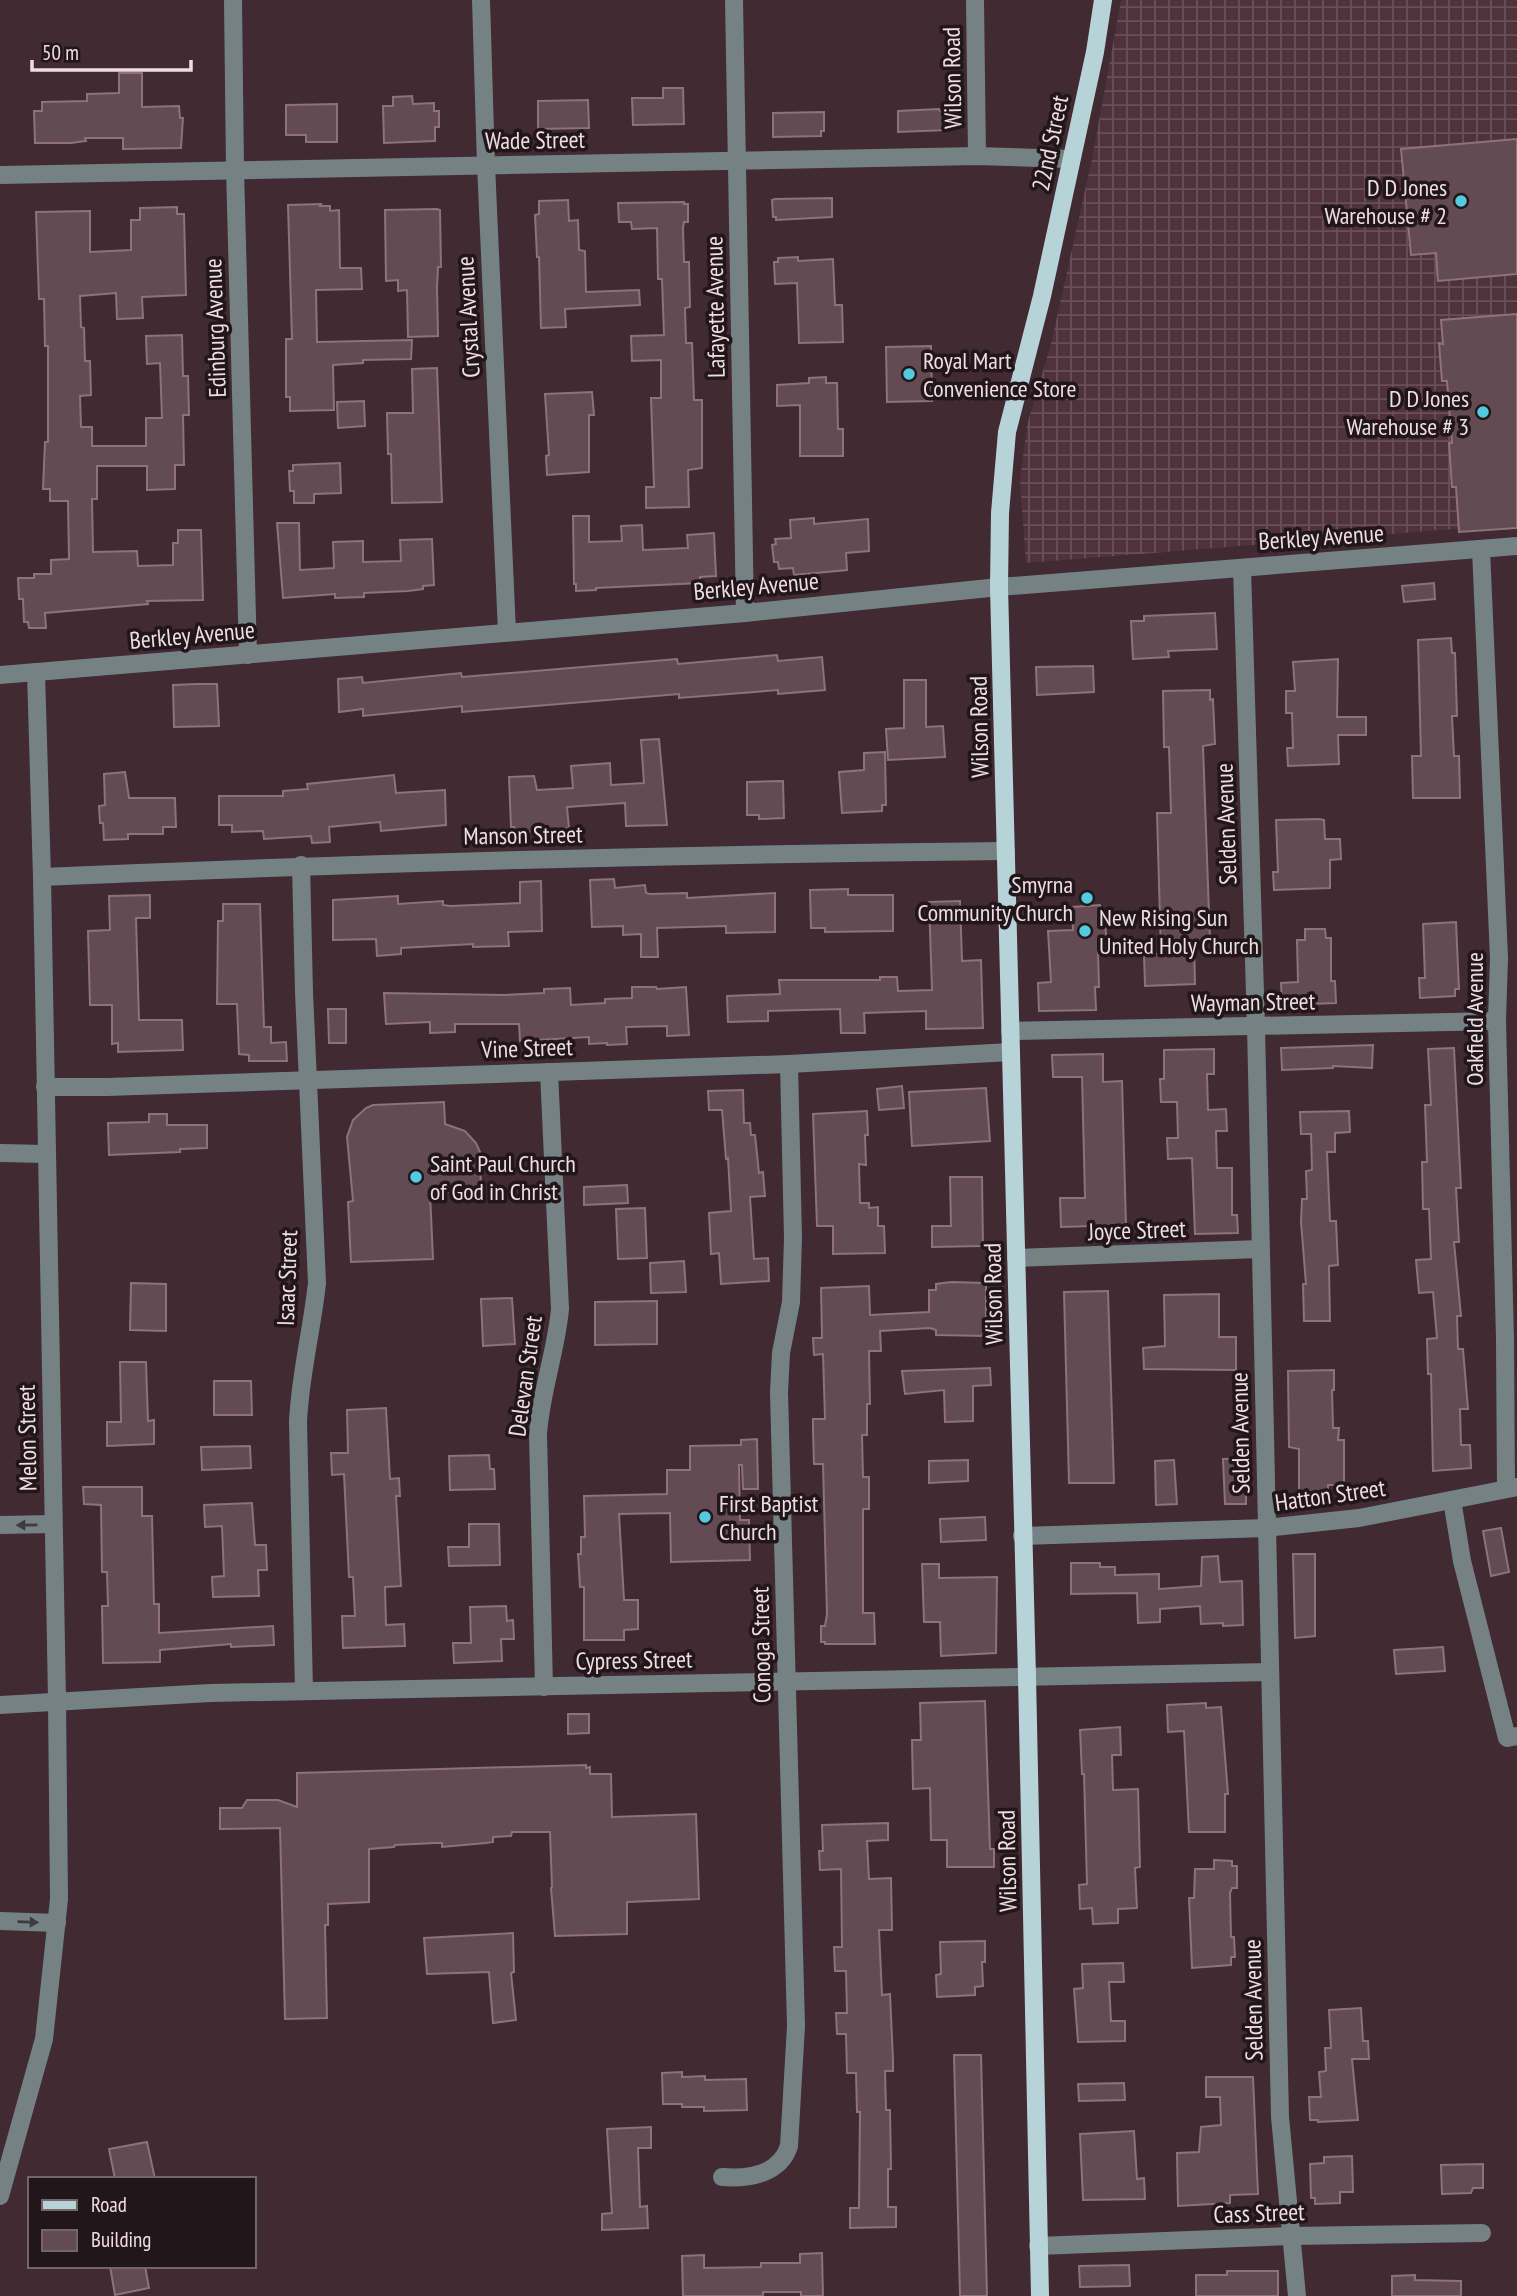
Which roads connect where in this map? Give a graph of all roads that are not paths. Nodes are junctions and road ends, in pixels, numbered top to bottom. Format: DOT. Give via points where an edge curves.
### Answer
graph roads {
  1 [pos="233,0"];
  2 [pos="481,0"];
  3 [pos="734,0"];
  4 [pos="975,0"];
  5 [pos="1103,0"];
  6 [pos="977,156"];
  7 [pos="1071,159"];
  8 [pos="737,161"];
  9 [pos="486,166"];
  10 [pos="235,169"];
  11 [pos="0,175"];
  12 [pos="1042,296"];
  13 [pos="1517,546"];
  14 [pos="1481,550"];
  15 [pos="1242,568"];
  16 [pos="999,587"];
  17 [pos="745,613"];
  18 [pos="507,632"];
  19 [pos="248,655"];
  20 [pos="36,672"];
  21 [pos="0,675"];
  22 [pos="1006,851"];
  23 [pos="301,865"];
  24 [pos="42,877"];
  25 [pos="1508,958"];
  26 [pos="1497,1021"];
  27 [pos="1256,1027"];
  28 [pos="1010,1031"];
  29 [pos="1011,1052"];
  30 [pos="789,1064"];
  31 [pos="549,1072"];
  32 [pos="308,1080"];
  33 [pos="45,1087"];
  34 [pos="0,1153"];
  35 [pos="46,1154"];
  36 [pos="1510,1241"];
  37 [pos="1260,1249"];
  38 [pos="1016,1258"];
  39 [pos="1511,1488"];
  40 [pos="1452,1500"];
  41 [pos="53,1524"];
  42 [pos="0,1525"];
  43 [pos="1266,1528"];
  44 [pos="1023,1536"];
  45 [pos="1270,1672"];
  46 [pos="1027,1676"];
  47 [pos="786,1681"];
  48 [pos="544,1687"];
  49 [pos="304,1691"];
  50 [pos="57,1700"];
  51 [pos="0,1704"];
  52 [pos="1512,1737"];
  53 [pos="0,1921"];
  54 [pos="57,1923"];
  55 [pos="722,2177"];
  56 [pos="0,2196"];
  57 [pos="1482,2233"];
  58 [pos="1292,2236"];
  59 [pos="1038,2246"];
  60 [pos="1040,2296"];
  61 [pos="1297,2296"];
  1 -- 10 [label="street, Edinburg Avenue"];
  2 -- 9 [label="street, Crystal Avenue"];
  3 -- 8 [label="street, Lafayette Avenue"];
  4 -- 6 [label="street, Wilson Road"];
  5 -- 7 [label="main road, 22nd Street"];
  6 -- 7 [label="street, Wade Street"];
  6 -- 8 [label="street, Wade Street"];
  7 -- 12 [label="main road, 22nd Street"];
  8 -- 9 [label="street, Wade Street"];
  8 -- 17 [label="street, Lafayette Avenue"];
  9 -- 10 [label="street, Wade Street"];
  9 -- 18 [label="street, Crystal Avenue"];
  10 -- 11 [label="street, Wade Street"];
  10 -- 19 [label="street, Edinburg Avenue"];
  12 -- 16 [label="main road, Wilson Road" via="1007,432"];
  13 -- 14 [label="street, Berkley Avenue"];
  14 -- 15 [label="street, Berkley Avenue"];
  14 -- 25 [label="street, Oakfield Avenue"];
  15 -- 16 [label="street, Berkley Avenue"];
  15 -- 27 [label="street, Selden Avenue"];
  16 -- 17 [label="street, Berkley Avenue"];
  16 -- 22 [label="main road, Wilson Road"];
  17 -- 18 [label="street, Berkley Avenue"];
  18 -- 19 [label="street, Berkley Avenue"];
  19 -- 20 [label="street, Berkley Avenue"];
  20 -- 21 [label="street, Berkley Avenue"];
  20 -- 24 [label="street, Melon Street"];
  22 -- 23 [label="street, Manson Street"];
  22 -- 28 [label="main road, Wilson Road"];
  23 -- 24 [label="street, Manson Street"];
  23 -- 32 [label="street, Isaac Street"];
  24 -- 33 [label="street, Melon Street"];
  25 -- 26 [label="street, Oakfield Avenue"];
  26 -- 27 [label="street, Wayman Street"];
  26 -- 36 [label="street, Oakfield Avenue"];
  27 -- 28 [label="street, Wayman Street"];
  27 -- 37 [label="street, Selden Avenue"];
  28 -- 29 [label="main road, Wilson Road"];
  29 -- 30 [label="street, Vine Street"];
  29 -- 38 [label="main road, Wilson Road"];
  30 -- 31 [label="street, Vine Street"];
  30 -- 47 [label="street, Conoga Street" via="792,1302 781,1353 779,1392"];
  31 -- 32 [label="street, Vine Street"];
  31 -- 48 [label="street, Delevan Street" via="560,1309 538,1434"];
  32 -- 33 [label="street, Vine Street"];
  32 -- 49 [label="street, Isaac Street" via="317,1283 299,1388"];
  33 -- 35 [label="street, Melon Street"];
  34 -- 35 [label="street"];
  35 -- 41 [label="street, Melon Street"];
  36 -- 39 [label="street, Oakfield Avenue"];
  37 -- 38 [label="street, Joyce Street"];
  37 -- 43 [label="street, Selden Avenue"];
  38 -- 44 [label="main road, Wilson Road"];
  39 -- 40 [label="street, Hatton Street"];
  40 -- 43 [label="street, Hatton Street" via="1359,1518"];
  40 -- 52 [label="street" via="1462,1562"];
  41 -- 42 [label="street, one-way"];
  41 -- 50 [label="street, Melon Street"];
  43 -- 44 [label="street, Hatton Street"];
  43 -- 45 [label="street, Selden Avenue"];
  44 -- 46 [label="main road, Wilson Road"];
  45 -- 46 [label="street, Cypress Street"];
  45 -- 58 [label="street, Selden Avenue" via="1280,2117"];
  46 -- 47 [label="street, Cypress Street"];
  46 -- 59 [label="main road, Wilson Road"];
  47 -- 48 [label="street, Cypress Street"];
  47 -- 55 [label="street, Conoga Street" via="796,2026 789,2146 771,2170"];
  48 -- 49 [label="street, Cypress Street"];
  49 -- 50 [label="street, Cypress Street"];
  50 -- 51 [label="street, Cypress Street"];
  50 -- 54 [label="street, Melon Street"];
  53 -- 54 [label="street, one-way"];
  54 -- 56 [label="street, Melon Street" via="44,2039"];
  57 -- 58 [label="street, Cass Street"];
  58 -- 59 [label="street, Cass Street"];
  58 -- 61 [label="street, Selden Avenue"];
  59 -- 60 [label="main road, Wilson Road"];
}
